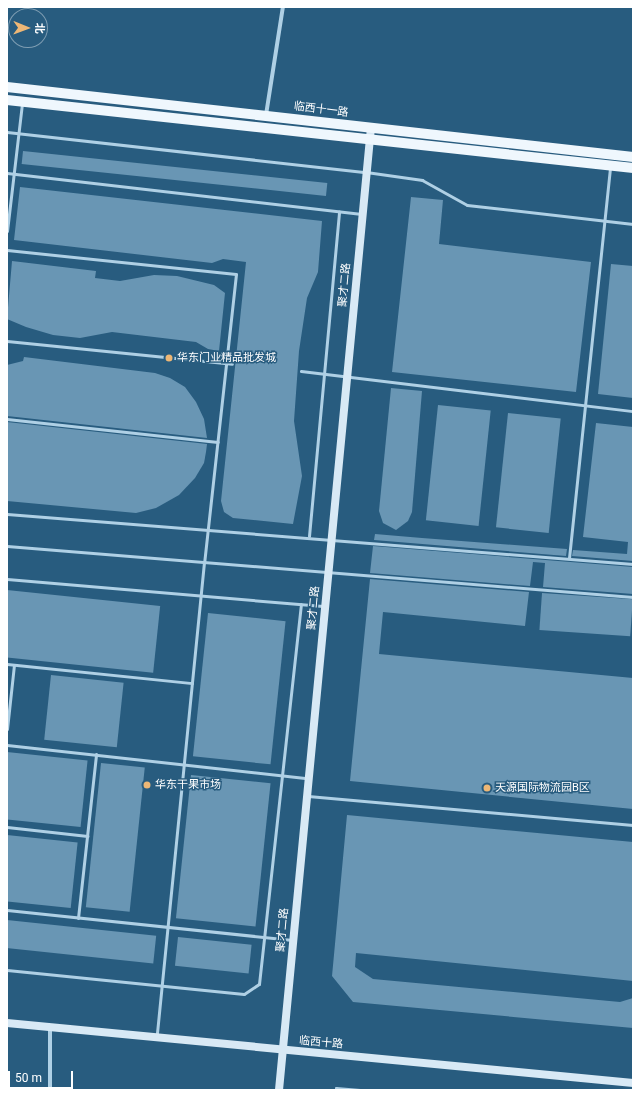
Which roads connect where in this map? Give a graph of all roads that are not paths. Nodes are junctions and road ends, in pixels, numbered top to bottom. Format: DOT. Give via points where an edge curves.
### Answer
graph roads {
  1 [pos="283,7"];
  2 [pos="7,87"];
  3 [pos="7,100"];
  4 [pos="22,102"];
  5 [pos="266,115"];
  6 [pos="371,128"];
  7 [pos="7,132"];
  8 [pos="19,134"];
  9 [pos="370,139"];
  10 [pos="633,157"];
  11 [pos="610,165"];
  12 [pos="633,168"];
  13 [pos="366,172"];
  14 [pos="7,173"];
  15 [pos="14,174"];
  16 [pos="339,211"];
  17 [pos="362,214"];
  18 [pos="605,220"];
  19 [pos="633,224"];
  20 [pos="7,232"];
  21 [pos="7,250"];
  22 [pos="7,341"];
  23 [pos="228,363"];
  24 [pos="232,364"];
  25 [pos="301,371"];
  26 [pos="324,373"];
  27 [pos="347,376"];
  28 [pos="587,407"];
  29 [pos="633,411"];
  30 [pos="7,419"];
  31 [pos="218,442"];
  32 [pos="7,514"];
  33 [pos="208,528"];
  34 [pos="309,536"];
  35 [pos="332,538"];
  36 [pos="7,546"];
  37 [pos="569,558"];
  38 [pos="204,562"];
  39 [pos="633,564"];
  40 [pos="328,572"];
  41 [pos="7,580"];
  42 [pos="200,596"];
  43 [pos="633,597"];
  44 [pos="301,604"];
  45 [pos="325,606"];
  46 [pos="7,664"];
  47 [pos="14,665"];
  48 [pos="192,684"];
  49 [pos="7,729"];
  50 [pos="7,745"];
  51 [pos="96,754"];
  52 [pos="184,766"];
  53 [pos="283,776"];
  54 [pos="309,778"];
  55 [pos="307,796"];
  56 [pos="633,825"];
  57 [pos="7,827"];
  58 [pos="87,836"];
  59 [pos="7,910"];
  60 [pos="78,918"];
  61 [pos="168,927"];
  62 [pos="266,937"];
  63 [pos="294,940"];
  64 [pos="7,970"];
  65 [pos="162,985"];
  66 [pos="7,1023"];
  67 [pos="50,1027"];
  68 [pos="157,1038"];
  69 [pos="283,1050"];
  70 [pos="633,1083"];
  71 [pos="50,1090"];
  72 [pos="279,1090"];
  73 [pos="336,1090"];
  74 [pos="360,1090"];
  1 -- 5 [label="street"];
  2 -- 5 [label="main road, 临西十一路"];
  3 -- 4 [label="main road"];
  4 -- 8 [label="lane"];
  4 -- 9 [label="main road"];
  5 -- 6 [label="main road, 临西十一路"];
  6 -- 9 [label="street, 聚才二路"];
  6 -- 10 [label="main road, 临西十一路"];
  7 -- 8 [label="lane"];
  8 -- 13 [label="lane"];
  8 -- 15 [label="lane"];
  9 -- 11 [label="main road"];
  9 -- 13 [label="street, 聚才二路"];
  11 -- 12 [label="main road"];
  11 -- 18 [label="lane"];
  13 -- 17 [label="street, 聚才二路"];
  13 -- 18 [label="lane" via="422,180 467,206"];
  14 -- 15 [label="lane"];
  15 -- 16 [label="lane"];
  15 -- 20 [label="lane"];
  16 -- 17 [label="lane"];
  16 -- 26 [label="lane"];
  17 -- 27 [label="street, 聚才二路"];
  18 -- 19 [label="lane"];
  18 -- 28 [label="lane"];
  21 -- 23 [label="lane" via="236,274"];
  22 -- 23 [label="lane"];
  23 -- 24 [label="lane"];
  23 -- 31 [label="lane"];
  25 -- 26 [label="lane"];
  26 -- 27 [label="lane"];
  26 -- 34 [label="lane"];
  27 -- 28 [label="lane"];
  27 -- 35 [label="street, 聚才二路"];
  28 -- 29 [label="lane"];
  28 -- 37 [label="lane"];
  30 -- 31 [label="lane"];
  31 -- 33 [label="lane"];
  32 -- 33 [label="lane"];
  33 -- 34 [label="lane"];
  33 -- 38 [label="lane"];
  34 -- 35 [label="lane"];
  35 -- 37 [label="lane"];
  35 -- 40 [label="street, 聚才二路"];
  36 -- 38 [label="lane"];
  37 -- 39 [label="lane"];
  38 -- 40 [label="lane"];
  38 -- 42 [label="lane"];
  40 -- 43 [label="lane"];
  40 -- 45 [label="street, 聚才二路"];
  41 -- 42 [label="lane"];
  42 -- 44 [label="lane"];
  42 -- 48 [label="lane"];
  44 -- 45 [label="lane"];
  44 -- 53 [label="lane"];
  45 -- 54 [label="street, 聚才二路"];
  46 -- 47 [label="lane"];
  47 -- 48 [label="lane"];
  47 -- 49 [label="lane"];
  48 -- 52 [label="lane"];
  50 -- 51 [label="lane"];
  51 -- 52 [label="lane"];
  51 -- 58 [label="lane"];
  52 -- 53 [label="lane"];
  52 -- 61 [label="lane"];
  53 -- 54 [label="lane"];
  53 -- 62 [label="lane"];
  54 -- 55 [label="street, 聚才二路"];
  55 -- 56 [label="lane"];
  55 -- 63 [label="street, 聚才二路"];
  57 -- 58 [label="lane"];
  58 -- 60 [label="lane"];
  59 -- 60 [label="lane"];
  60 -- 61 [label="lane"];
  61 -- 62 [label="lane"];
  61 -- 65 [label="lane"];
  62 -- 63 [label="lane"];
  62 -- 65 [label="lane" via="259,984 244,994"];
  63 -- 69 [label="street, 聚才二路"];
  64 -- 65 [label="lane"];
  65 -- 68 [label="lane"];
  66 -- 67 [label="street, 临西十路"];
  67 -- 68 [label="street, 临西十路"];
  67 -- 71 [label="street"];
  68 -- 69 [label="street, 临西十路"];
  69 -- 70 [label="street, 临西十路"];
  69 -- 72 [label="street, 聚才二路"];
  73 -- 74 [label="lane"];
}
